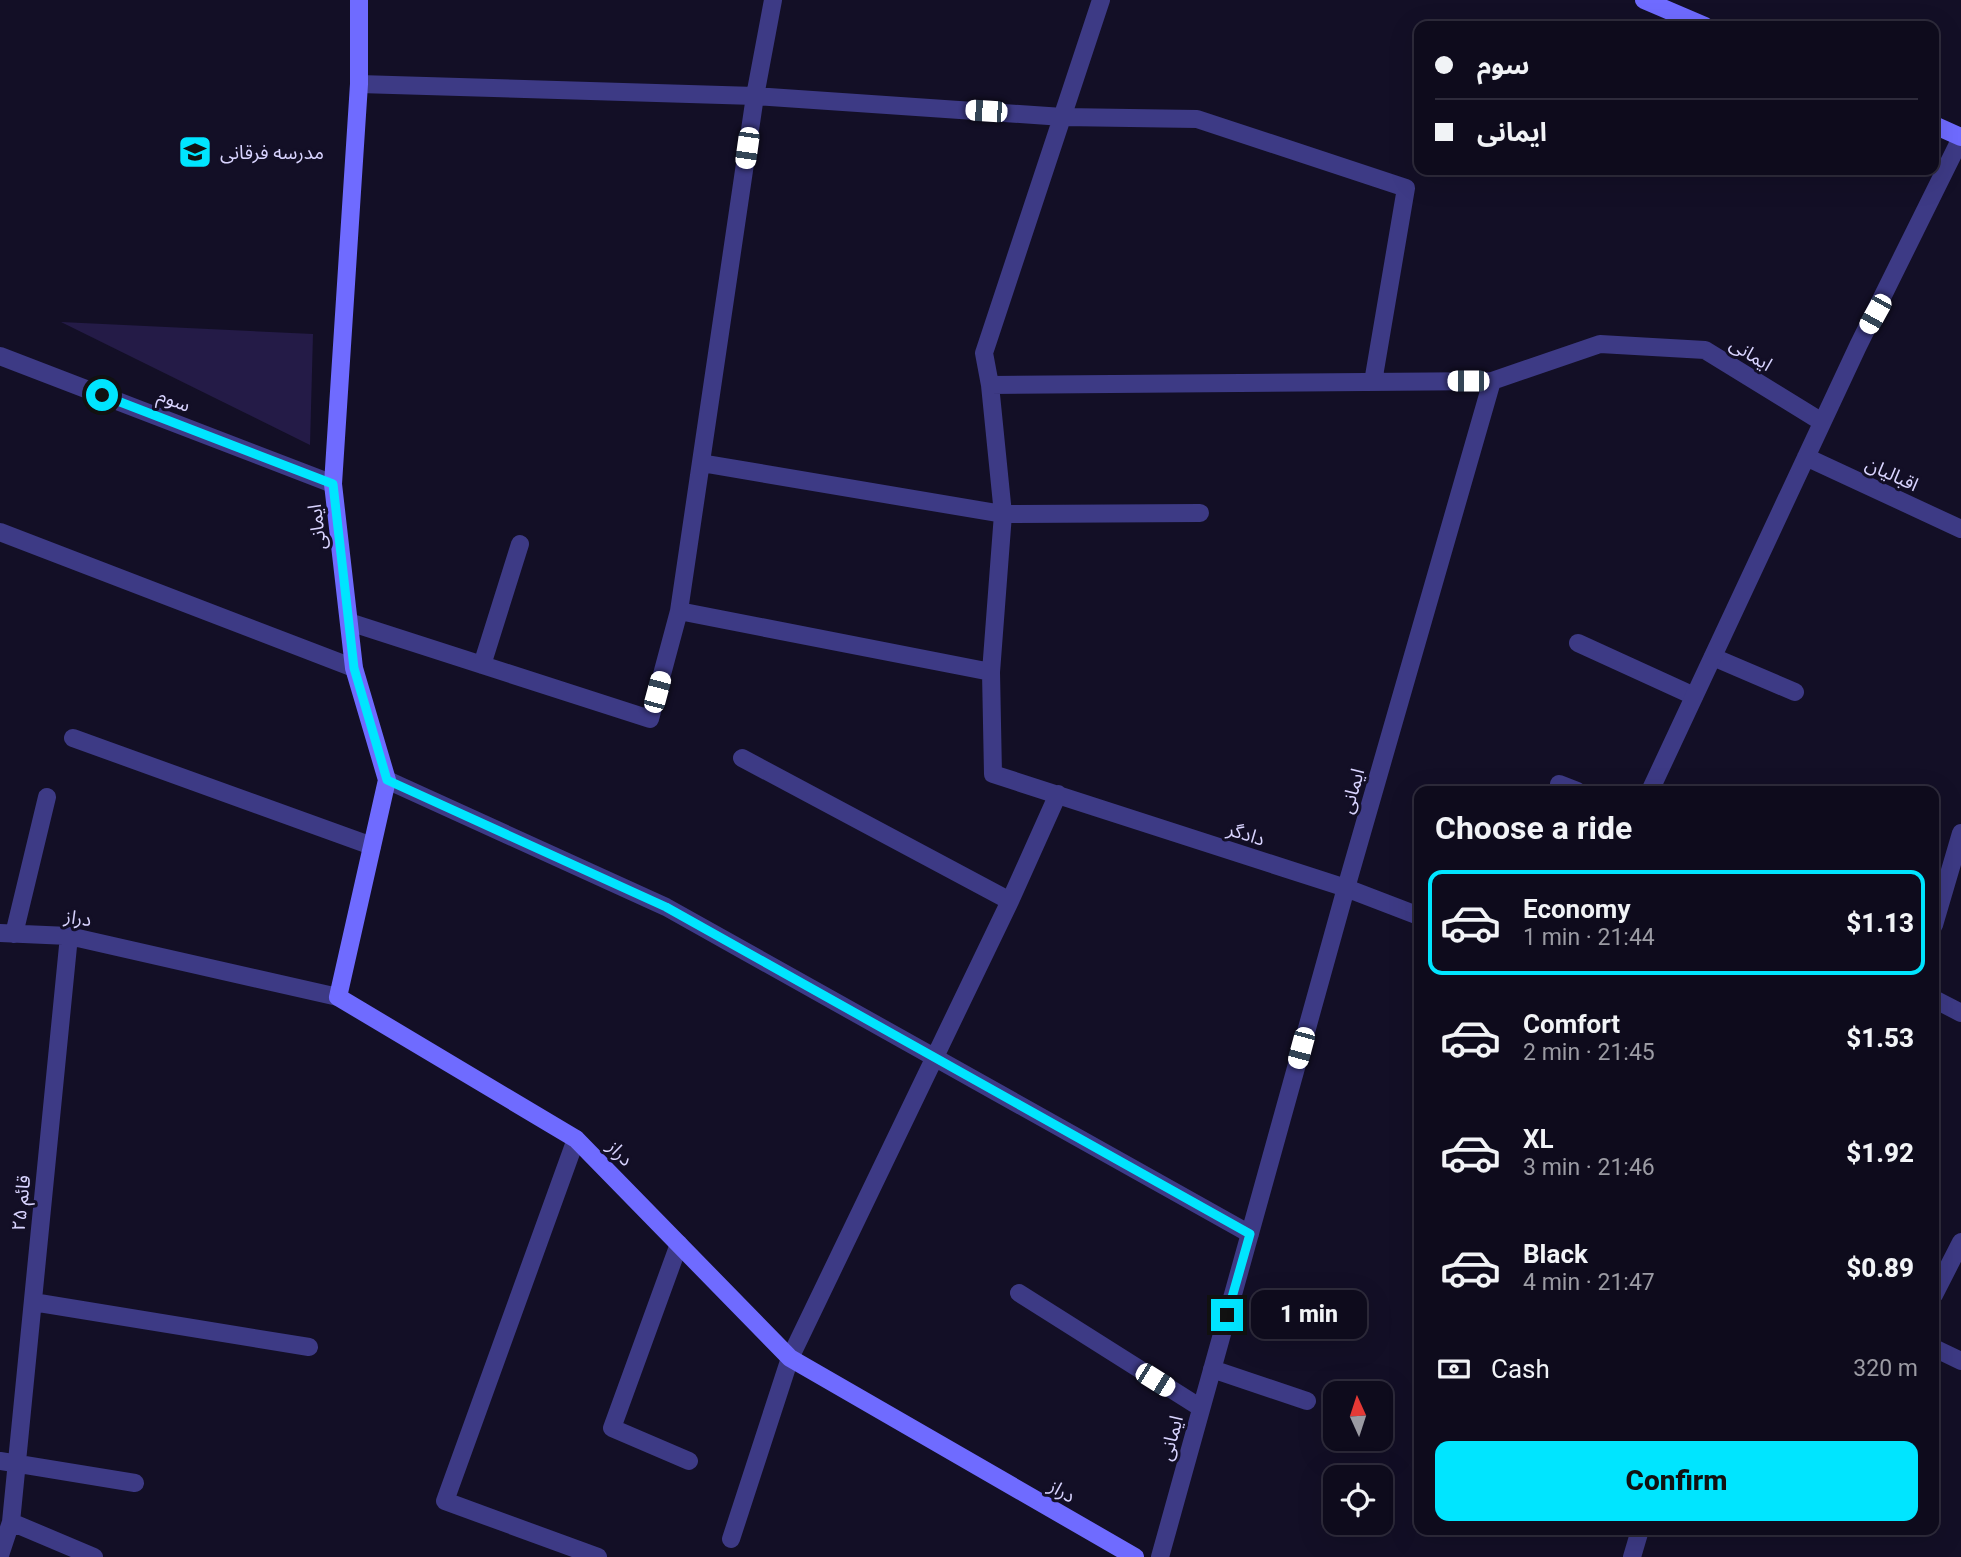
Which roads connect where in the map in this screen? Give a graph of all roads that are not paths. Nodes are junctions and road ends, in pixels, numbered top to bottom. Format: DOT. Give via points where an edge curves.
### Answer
graph roads {
  1 [pos="359,0"];
  2 [pos="773,0"];
  3 [pos="1101,0"];
  4 [pos="1644,0"];
  5 [pos="1693,21"];
  6 [pos="359,84"];
  7 [pos="755,96"];
  8 [pos="1063,117"];
  9 [pos="1939,127"];
  10 [pos="1961,137"];
  11 [pos="0,356"];
  12 [pos="1492,381"];
  13 [pos="1373,382"];
  14 [pos="990,385"];
  15 [pos="1822,422"];
  16 [pos="1806,457"];
  17 [pos="701,463"];
  18 [pos="333,484"];
  19 [pos="1200,513"];
  20 [pos="1003,514"];
  21 [pos="1961,529"];
  22 [pos="0,532"];
  23 [pos="520,544"];
  24 [pos="679,611"];
  25 [pos="349,622"];
  26 [pos="1578,643"];
  27 [pos="1713,657"];
  28 [pos="481,665"];
  29 [pos="354,668"];
  30 [pos="991,672"];
  31 [pos="1794,692"];
  32 [pos="1694,696"];
  33 [pos="73,738"];
  34 [pos="742,758"];
  35 [pos="387,780"];
  36 [pos="1559,784"];
  37 [pos="1564,786"];
  38 [pos="1652,786"];
  39 [pos="1058,794"];
  40 [pos="47,797"];
  41 [pos="1961,833"];
  42 [pos="372,846"];
  43 [pos="1346,888"];
  44 [pos="1010,901"];
  45 [pos="1939,908"];
  46 [pos="1414,914"];
  47 [pos="7,934"];
  48 [pos="69,936"];
  49 [pos="338,997"];
  50 [pos="1939,1002"];
  51 [pos="1961,1013"];
  52 [pos="933,1058"];
  53 [pos="576,1139"];
  54 [pos="1250,1234"];
  55 [pos="1961,1242"];
  56 [pos="679,1244"];
  57 [pos="1939,1285"];
  58 [pos="1019,1293"];
  59 [pos="33,1302"];
  60 [pos="309,1347"];
  61 [pos="1939,1351"];
  62 [pos="790,1358"];
  63 [pos="1961,1361"];
  64 [pos="1212,1368"];
  65 [pos="1307,1401"];
  66 [pos="1200,1408"];
  67 [pos="689,1461"];
  68 [pos="8,1463"];
  69 [pos="135,1483"];
  70 [pos="11,1522"];
  71 [pos="1639,1535"];
  72 [pos="731,1539"];
  73 [pos="0,1555"];
  74 [pos="94,1557"];
  75 [pos="598,1557"];
  76 [pos="1135,1557"];
  77 [pos="1160,1557"];
  78 [pos="1632,1557"];
  1 -- 6 [label="street, ایمانی"];
  2 -- 7 [label="street"];
  3 -- 8 [label="street"];
  4 -- 5 [label="street"];
  6 -- 7 [label="street"];
  6 -- 18 [label="street, ایمانی"];
  7 -- 8 [label="street"];
  7 -- 17 [label="street"];
  8 -- 13 [label="street" via="1197,119 1406,188"];
  8 -- 14 [label="street" via="984,353"];
  9 -- 10 [label="street"];
  10 -- 15 [label="street"];
  11 -- 18 [label="street, سوم"];
  12 -- 13 [label="street"];
  12 -- 15 [label="street, ایمانی" via="1600,344 1705,350"];
  12 -- 43 [label="street, ایمانی"];
  13 -- 14 [label="street"];
  14 -- 20 [label="street"];
  15 -- 16 [label="street"];
  16 -- 21 [label="street, اقبالیان"];
  16 -- 27 [label="street"];
  17 -- 20 [label="street"];
  17 -- 24 [label="street"];
  18 -- 25 [label="street, ایمانی"];
  19 -- 20 [label="street"];
  20 -- 30 [label="street"];
  22 -- 29 [label="street"];
  23 -- 28 [label="street"];
  24 -- 28 [label="street" via="650,719"];
  24 -- 30 [label="street"];
  25 -- 28 [label="street"];
  25 -- 29 [label="street, ایمانی"];
  26 -- 32 [label="street"];
  27 -- 31 [label="street"];
  27 -- 32 [label="street"];
  29 -- 35 [label="street, ایمانی"];
  30 -- 39 [label="street, دادگر" via="993,774"];
  32 -- 38 [label="street"];
  33 -- 42 [label="street"];
  34 -- 44 [label="street"];
  35 -- 42 [label="street, ایمانی"];
  35 -- 52 [label="street" via="666,907"];
  36 -- 37 [label="street"];
  39 -- 43 [label="street, دادگر"];
  39 -- 44 [label="street"];
  40 -- 47 [label="street"];
  41 -- 45 [label="street"];
  42 -- 49 [label="street, ایمانی"];
  43 -- 46 [label="street, دادگر"];
  43 -- 54 [label="street, ایمانی"];
  44 -- 52 [label="street"];
  47 -- 48 [label="street, دراز"];
  48 -- 49 [label="street, دراز"];
  48 -- 59 [label="street, قائم ۲۵"];
  49 -- 53 [label="street, دراز"];
  50 -- 51 [label="street"];
  52 -- 54 [label="street"];
  52 -- 62 [label="street"];
  53 -- 56 [label="street, دراز"];
  53 -- 75 [label="street" via="445,1501"];
  54 -- 64 [label="street, ایمانی"];
  55 -- 57 [label="street"];
  56 -- 62 [label="street, دراز"];
  56 -- 67 [label="street" via="612,1428"];
  58 -- 66 [label="street"];
  59 -- 60 [label="street"];
  59 -- 68 [label="street, قائم ۲۵"];
  61 -- 63 [label="street"];
  62 -- 72 [label="street"];
  62 -- 76 [label="street, دراز"];
  64 -- 65 [label="street"];
  64 -- 66 [label="street, ایمانی"];
  66 -- 77 [label="street, ایمانی"];
  68 -- 69 [label="street"];
  68 -- 70 [label="street, قائم ۲۵"];
  70 -- 73 [label="street, قائم ۲۵"];
  70 -- 74 [label="street"];
  71 -- 78 [label="street"];
}
